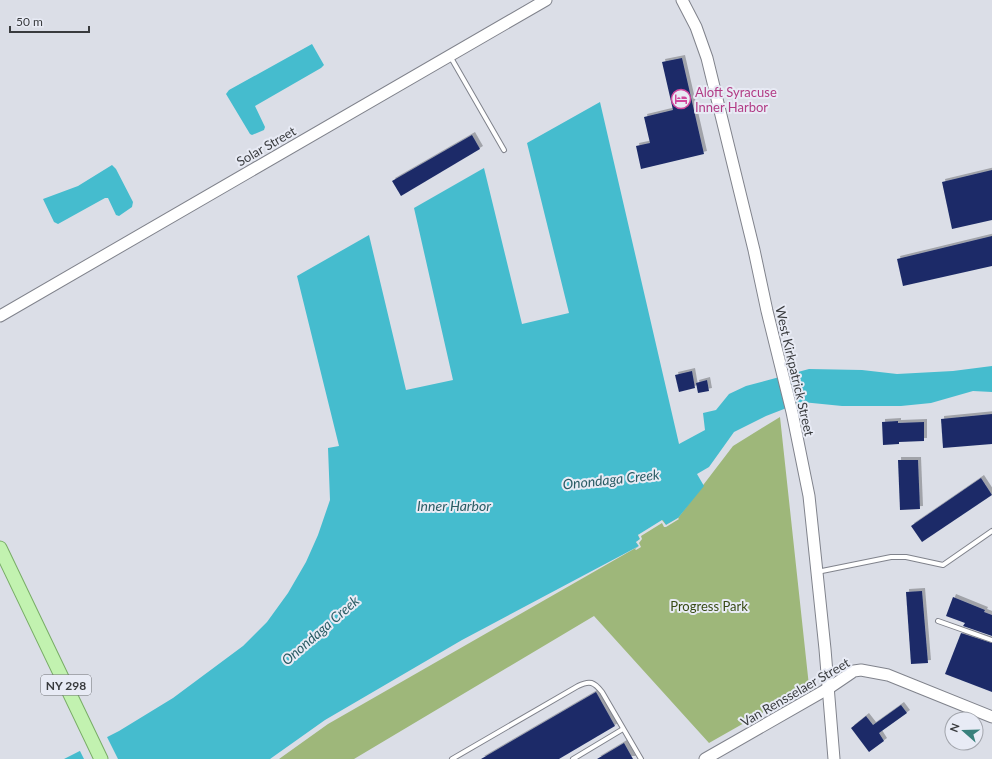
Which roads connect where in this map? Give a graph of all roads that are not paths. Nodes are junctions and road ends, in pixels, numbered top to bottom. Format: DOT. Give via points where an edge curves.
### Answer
graph roads {
  1 [pos="546,0"];
  2 [pos="682,0"];
  3 [pos="450,55"];
  4 [pos="504,150"];
  5 [pos="0,316"];
  6 [pos="992,531"];
  7 [pos="0,548"];
  8 [pos="817,572"];
  9 [pos="938,621"];
  10 [pos="992,640"];
  11 [pos="828,688"];
  12 [pos="992,717"];
  13 [pos="623,729"];
  14 [pos="101,759"];
  15 [pos="452,759"];
  16 [pos="573,759"];
  17 [pos="641,759"];
  18 [pos="704,759"];
  19 [pos="834,759"];
  1 -- 3 [label="street, Solar Street"];
  2 -- 8 [label="street, West Kirkpatrick Street" via="708,58 754,250 809,496"];
  3 -- 4 [label="lane"];
  3 -- 5 [label="street, Solar Street"];
  6 -- 8 [label="lane" via="943,565 906,557 891,557"];
  7 -- 14 [label="main road, NY 298"];
  8 -- 11 [label="street, West Kirkpatrick Street"];
  9 -- 10 [label="lane"];
  11 -- 12 [label="street, Van Rensselaer Street" via="854,672 870,671 888,675"];
  11 -- 18 [label="street, Van Rensselaer Street"];
  11 -- 19 [label="street, West Kirkpatrick Street"];
  13 -- 15 [label="lane" via="597,686 584,683"];
  13 -- 16 [label="lane"];
  13 -- 17 [label="lane"];
}
